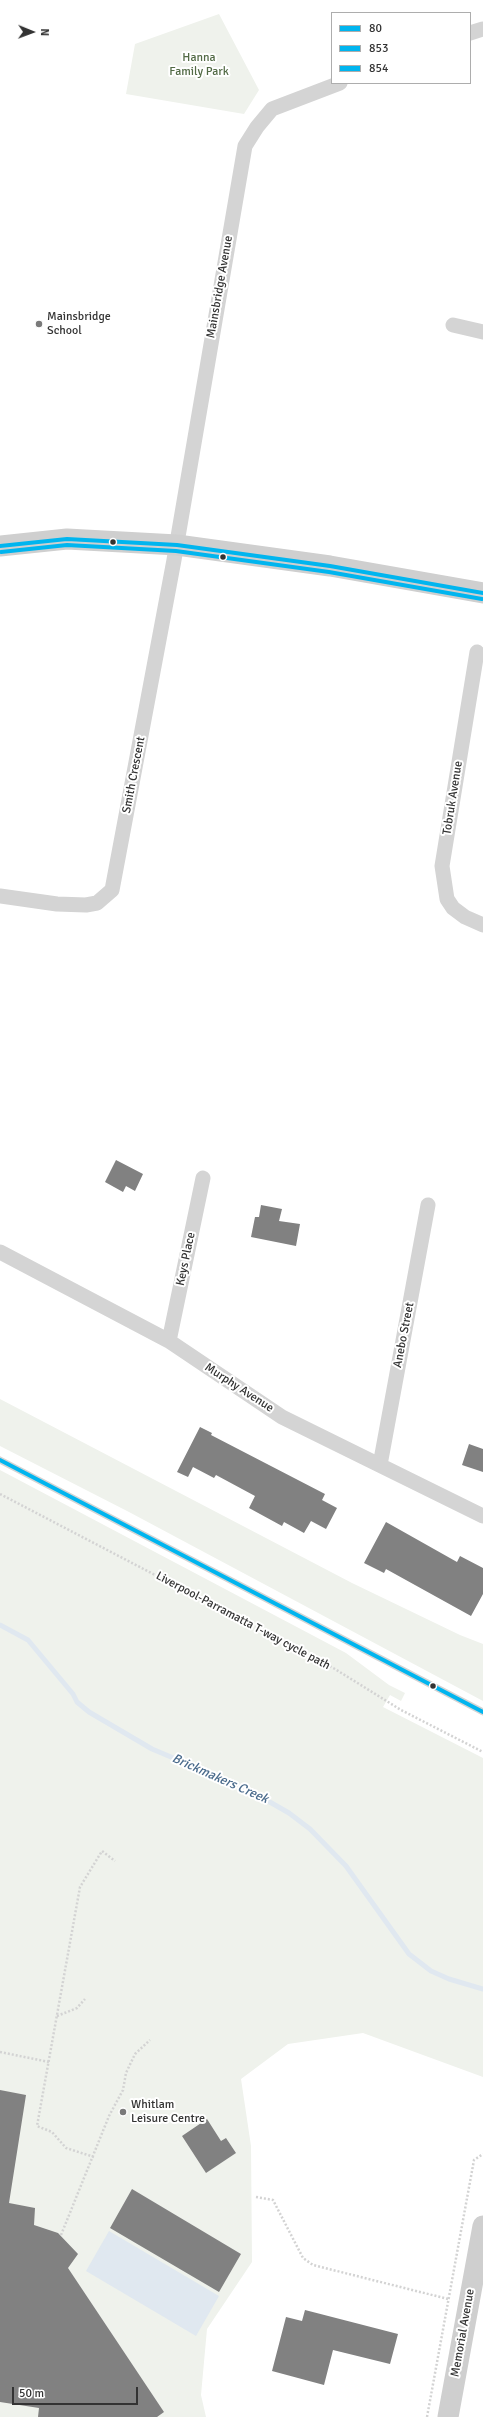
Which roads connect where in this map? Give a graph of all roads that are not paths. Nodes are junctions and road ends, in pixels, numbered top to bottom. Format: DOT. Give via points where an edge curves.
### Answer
graph roads {
  1 [pos="483,28"];
  2 [pos="471,34"];
  3 [pos="337,84"];
  4 [pos="453,325"];
  5 [pos="483,332"];
  6 [pos="177,544"];
  7 [pos="0,546"];
  8 [pos="483,593"];
  9 [pos="476,652"];
  10 [pos="0,896"];
  11 [pos="483,925"];
  12 [pos="203,1178"];
  13 [pos="428,1205"];
  14 [pos="0,1252"];
  15 [pos="169,1341"];
  16 [pos="0,1460"];
  17 [pos="380,1465"];
  18 [pos="483,1516"];
  19 [pos="483,1712"];
  20 [pos="483,2226"];
  21 [pos="448,2417"];
  1 -- 2 [label="street"];
  3 -- 6 [label="street, Mainsbridge Avenue" via="272,109 245,146"];
  4 -- 5 [label="street"];
  6 -- 7 [label="main road" via="67,539"];
  6 -- 8 [label="main road" via="330,566"];
  6 -- 10 [label="street, Smith Crescent" via="112,890 97,903 86,905 57,904"];
  9 -- 11 [label="street, Tobruk Avenue" via="442,866 447,899 453,908"];
  12 -- 15 [label="street, Keys Place"];
  13 -- 17 [label="street, Anebo Street"];
  14 -- 15 [label="street, Murphy Avenue"];
  15 -- 17 [label="street, Murphy Avenue" via="282,1416"];
  16 -- 19 [label="lane"];
  17 -- 18 [label="street, Murphy Avenue"];
  20 -- 21 [label="main road, Memorial Avenue"];
}
